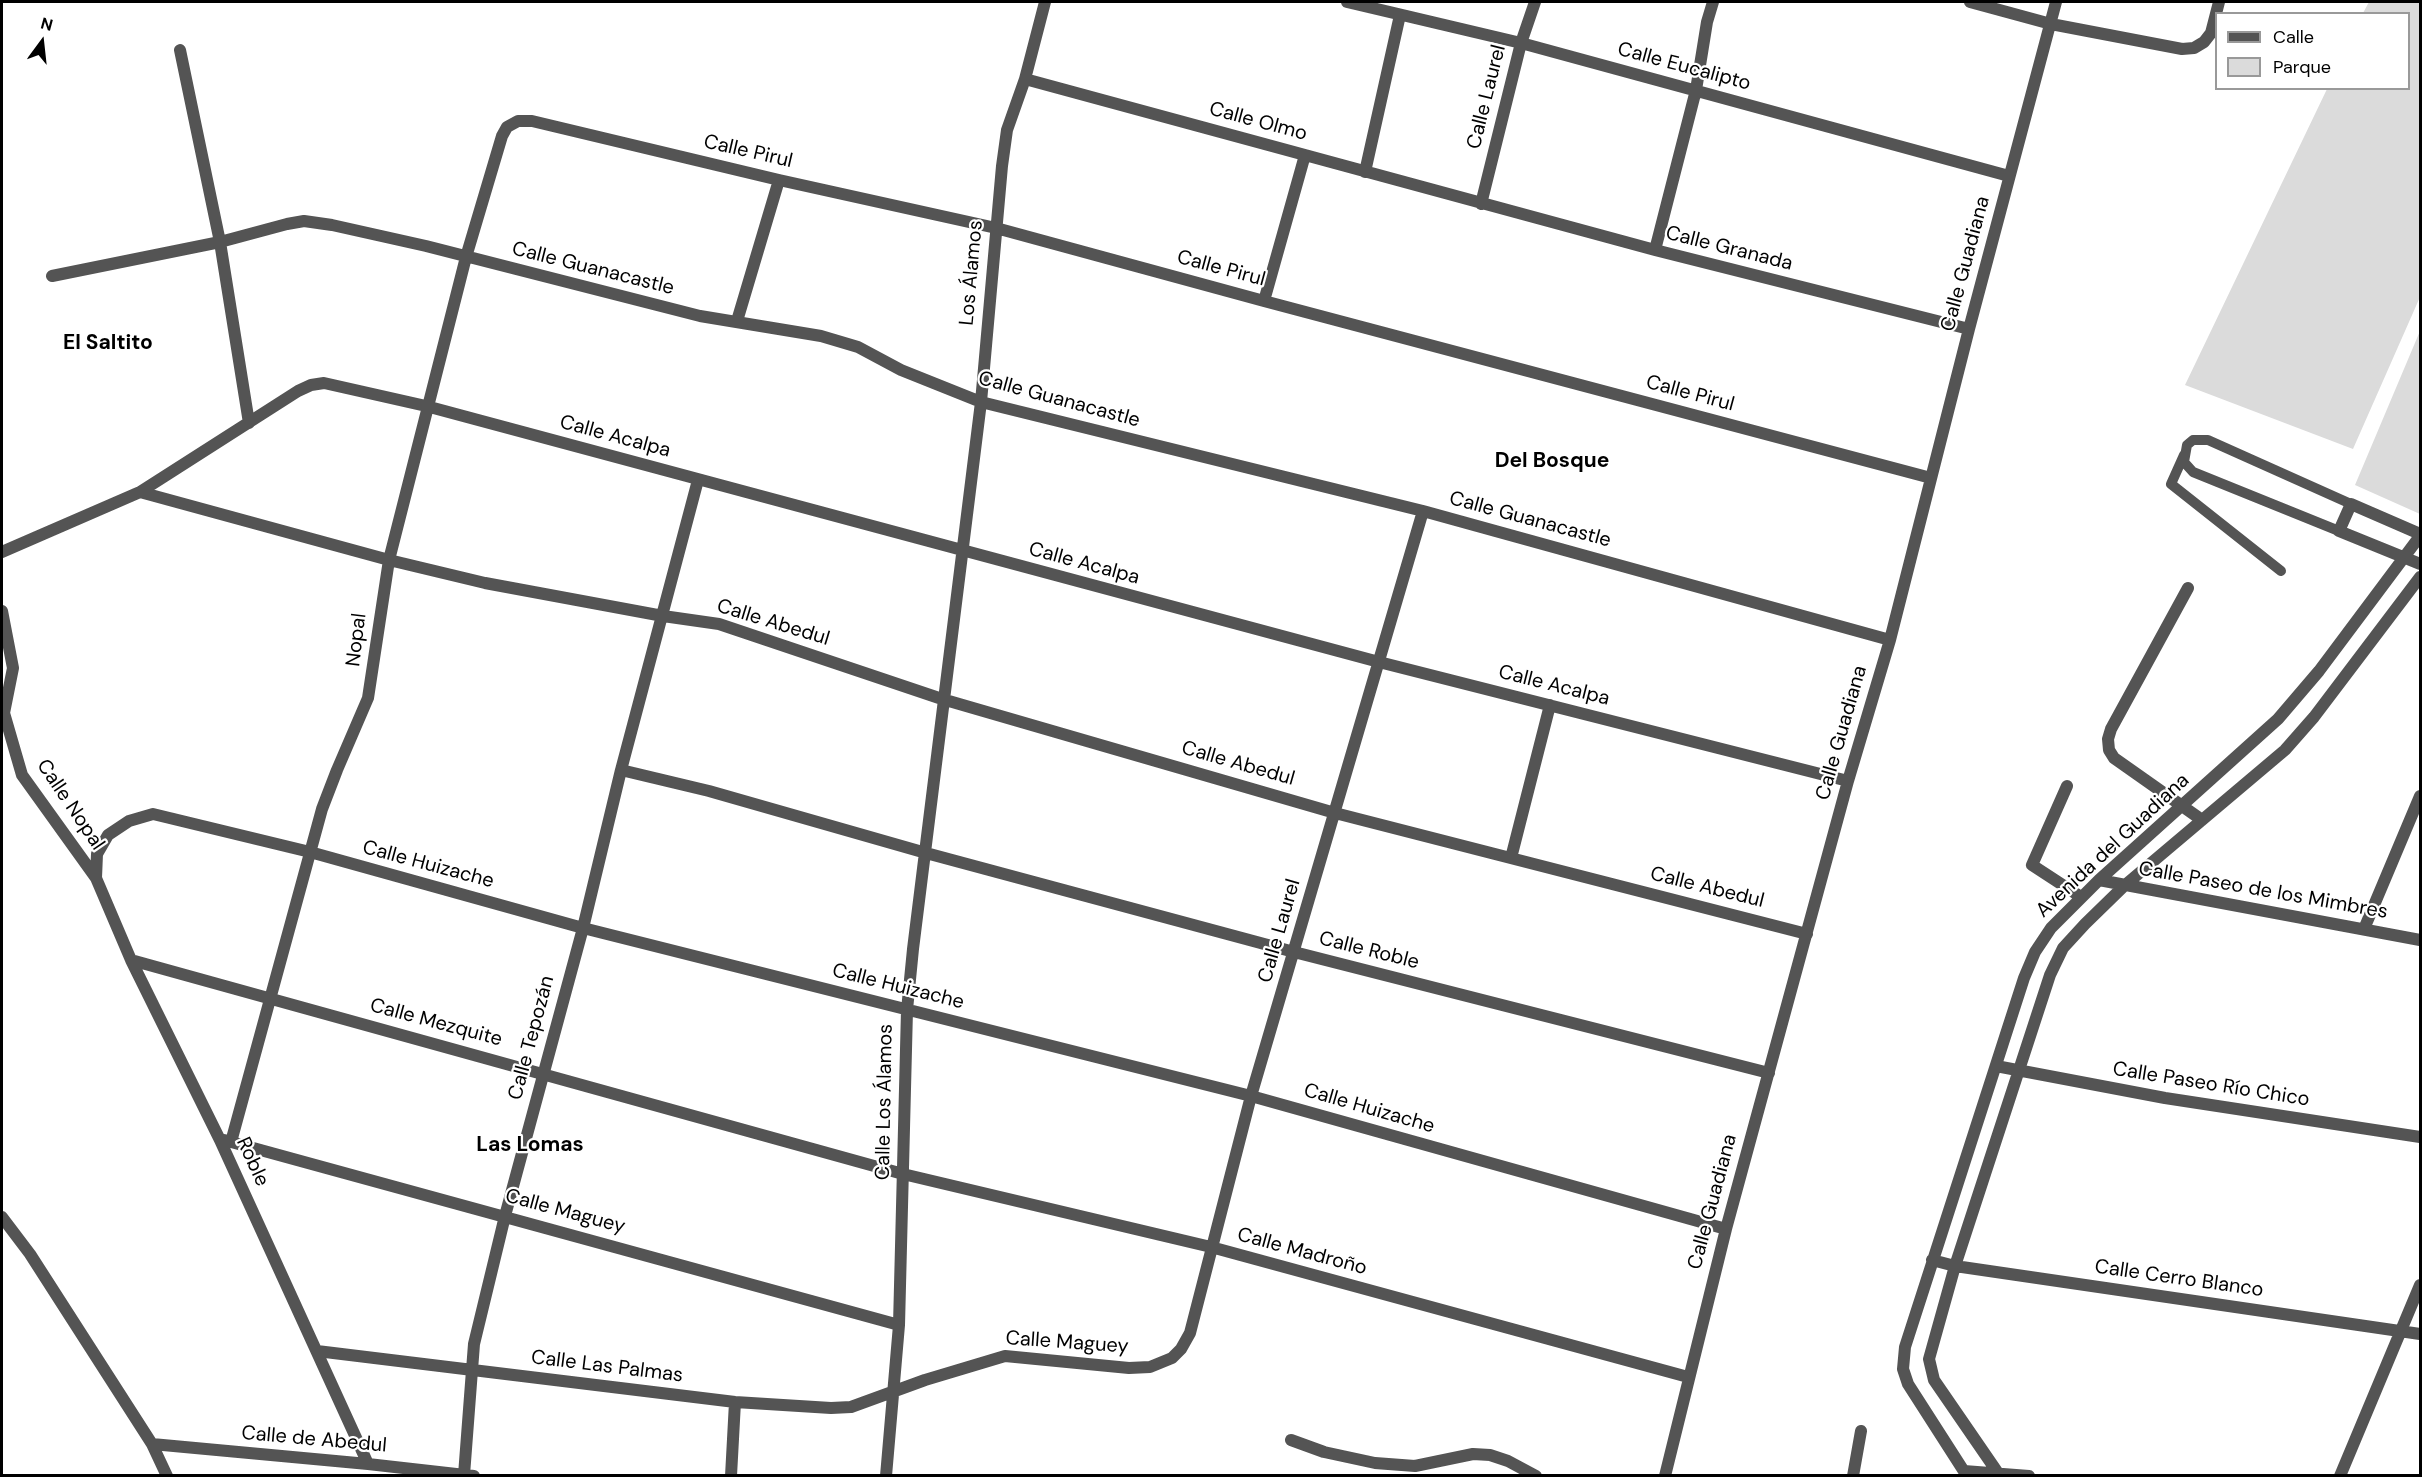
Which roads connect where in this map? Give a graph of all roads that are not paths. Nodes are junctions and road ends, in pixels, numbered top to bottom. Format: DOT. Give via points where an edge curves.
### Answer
graph roads {
  1 [pos="1045,2"];
  2 [pos="1347,2"];
  3 [pos="1535,2"];
  4 [pos="1713,2"];
  5 [pos="1970,2"];
  6 [pos="2056,2"];
  7 [pos="1400,15"];
  8 [pos="2215,18"];
  9 [pos="2051,24"];
  10 [pos="1521,43"];
  11 [pos="180,50"];
  12 [pos="1025,79"];
  13 [pos="1696,90"];
  14 [pos="502,136"];
  15 [pos="1305,155"];
  16 [pos="1365,172"];
  17 [pos="2009,176"];
  18 [pos="779,180"];
  19 [pos="1481,204"];
  20 [pos="996,228"];
  21 [pos="220,242"];
  22 [pos="1655,250"];
  23 [pos="466,257"];
  24 [pos="52,276"];
  25 [pos="1264,302"];
  26 [pos="737,321"];
  27 [pos="1969,330"];
  28 [pos="981,402"];
  29 [pos="426,406"];
  30 [pos="249,423"];
  31 [pos="2185,452"];
  32 [pos="1931,478"];
  33 [pos="698,480"];
  34 [pos="140,492"];
  35 [pos="2351,504"];
  36 [pos="1423,511"];
  37 [pos="2339,531"];
  38 [pos="2421,535"];
  39 [pos="2,552"];
  40 [pos="964,552"];
  41 [pos="2404,557"];
  42 [pos="389,560"];
  43 [pos="2421,564"];
  44 [pos="2281,571"];
  45 [pos="2421,577"];
  46 [pos="2188,588"];
  47 [pos="2,611"];
  48 [pos="663,616"];
  49 [pos="1890,640"];
  50 [pos="1379,662"];
  51 [pos="942,699"];
  52 [pos="1550,705"];
  53 [pos="621,770"];
  54 [pos="1848,781"];
  55 [pos="2067,786"];
  56 [pos="2421,796"];
  57 [pos="2183,806"];
  58 [pos="1335,813"];
  59 [pos="2202,820"];
  60 [pos="310,852"];
  61 [pos="926,853"];
  62 [pos="1511,858"];
  63 [pos="96,878"];
  64 [pos="2099,880"];
  65 [pos="2124,886"];
  66 [pos="2081,897"];
  67 [pos="583,928"];
  68 [pos="2364,929"];
  69 [pos="1807,934"];
  70 [pos="2421,940"];
  71 [pos="1294,952"];
  72 [pos="131,960"];
  73 [pos="269,998"];
  74 [pos="907,1010"];
  75 [pos="1996,1066"];
  76 [pos="2020,1072"];
  77 [pos="542,1073"];
  78 [pos="1769,1073"];
  79 [pos="1251,1096"];
  80 [pos="2421,1137"];
  81 [pos="226,1141"];
  82 [pos="903,1174"];
  83 [pos="505,1216"];
  84 [pos="2,1217"];
  85 [pos="1726,1229"];
  86 [pos="1211,1247"];
  87 [pos="1932,1260"];
  88 [pos="1954,1266"];
  89 [pos="2421,1285"];
  90 [pos="899,1325"];
  91 [pos="2401,1331"];
  92 [pos="2421,1334"];
  93 [pos="317,1351"];
  94 [pos="1172,1358"];
  95 [pos="470,1371"];
  96 [pos="1688,1377"];
  97 [pos="892,1392"];
  98 [pos="735,1402"];
  99 [pos="1861,1431"];
  100 [pos="1291,1440"];
  101 [pos="152,1444"];
  102 [pos="368,1464"];
  103 [pos="1965,1473"];
  104 [pos="1998,1474"];
  105 [pos="469,1475"];
  106 [pos="167,1476"];
  107 [pos="731,1476"];
  108 [pos="886,1476"];
  109 [pos="1536,1476"];
  110 [pos="1665,1476"];
  111 [pos="1853,1476"];
  112 [pos="2029,1476"];
  113 [pos="2340,1476"];
  1 -- 12 [label="street, Los Álamos"];
  2 -- 7 [label="street, Calle Eucalipto"];
  3 -- 10 [label="street, Calle Laurel"];
  4 -- 13 [label="street"];
  5 -- 9 [label="street"];
  6 -- 9 [label="street, Calle Guadiana"];
  7 -- 10 [label="street, Calle Eucalipto"];
  7 -- 16 [label="street"];
  8 -- 9 [label="street" via="2211,33 2194,48 2182,49"];
  9 -- 17 [label="street, Calle Guadiana"];
  10 -- 13 [label="street, Calle Eucalipto"];
  10 -- 19 [label="street, Calle Laurel"];
  11 -- 21 [label="street"];
  12 -- 15 [label="street, Calle Olmo"];
  12 -- 20 [label="street, Los Álamos" via="1007,130"];
  13 -- 17 [label="street, Calle Eucalipto"];
  13 -- 22 [label="street"];
  14 -- 18 [label="street, Calle Pirul" via="507,127 518,121 532,121"];
  14 -- 23 [label="street, Nopal"];
  15 -- 16 [label="street, Calle Olmo"];
  15 -- 25 [label="street"];
  16 -- 19 [label="street, Calle Olmo"];
  17 -- 27 [label="street, Calle Guadiana"];
  18 -- 20 [label="street, Calle Pirul"];
  18 -- 26 [label="street"];
  19 -- 22 [label="street, Calle Granada"];
  20 -- 25 [label="street, Calle Pirul"];
  20 -- 28 [label="street, Los Álamos"];
  21 -- 23 [label="street, Calle Guanacastle" via="304,221"];
  21 -- 24 [label="street, Calle Guanacastle"];
  21 -- 30 [label="street"];
  22 -- 27 [label="street, Calle Granada"];
  23 -- 26 [label="street, Calle Guanacastle" via="700,316"];
  23 -- 29 [label="street, Nopal"];
  25 -- 32 [label="street, Calle Pirul"];
  26 -- 28 [label="street, Calle Guanacastle" via="858,347 901,370"];
  27 -- 32 [label="street, Calle Guadiana"];
  28 -- 36 [label="street, Calle Guanacastle"];
  28 -- 40 [label="street, Los Álamos"];
  29 -- 30 [label="street, Calle Acalpa" via="324,383 311,385"];
  29 -- 33 [label="street, Calle Acalpa"];
  29 -- 42 [label="street, Nopal"];
  30 -- 34 [label="street"];
  31 -- 35 [label="lane" via="2193,440 2208,440"];
  31 -- 37 [label="lane" via="2184,462 2193,471"];
  31 -- 44 [label="lane" via="2171,484"];
  32 -- 49 [label="street, Calle Guadiana"];
  33 -- 40 [label="street, Calle Acalpa"];
  33 -- 48 [label="street, Calle Tepozán"];
  34 -- 39 [label="street"];
  34 -- 42 [label="street, Calle Abedul"];
  35 -- 37 [label="street"];
  35 -- 38 [label="street"];
  36 -- 49 [label="street, Calle Guanacastle"];
  36 -- 50 [label="street, Calle Laurel"];
  37 -- 41 [label="street"];
  38 -- 41 [label="street, Avenida del Guadiana"];
  40 -- 50 [label="street, Calle Acalpa"];
  40 -- 51 [label="street, Calle Los Álamos"];
  41 -- 43 [label="street"];
  41 -- 57 [label="street, Avenida del Guadiana" via="2278,719"];
  42 -- 48 [label="street, Calle Abedul" via="485,583"];
  42 -- 60 [label="street, Nopal" via="368,698 336,770"];
  45 -- 59 [label="street, Avenida del Guadiana" via="2286,750"];
  46 -- 57 [label="street" via="2108,739 2114,758"];
  47 -- 63 [label="street, Calle Nopal" via="13,668 4,712 22,775"];
  48 -- 51 [label="street, Calle Abedul" via="719,624"];
  48 -- 53 [label="street, Calle Tepozán"];
  49 -- 54 [label="street, Calle Guadiana"];
  50 -- 52 [label="street, Calle Acalpa"];
  50 -- 58 [label="street, Calle Laurel"];
  51 -- 58 [label="street, Calle Abedul"];
  51 -- 61 [label="street, Calle Los Álamos"];
  52 -- 54 [label="street, Calle Acalpa"];
  52 -- 62 [label="street"];
  53 -- 61 [label="street, Calle Roble"];
  53 -- 67 [label="street, Calle Tepozán"];
  54 -- 69 [label="street, Calle Guadiana"];
  55 -- 66 [label="street" via="2032,865"];
  56 -- 68 [label="street"];
  57 -- 59 [label="street"];
  57 -- 64 [label="street, Avenida del Guadiana"];
  58 -- 62 [label="street, Calle Abedul"];
  58 -- 71 [label="street, Calle Laurel"];
  59 -- 65 [label="street, Avenida del Guadiana"];
  60 -- 63 [label="street, Calle Huizache" via="153,814 129,821 108,835 97,854"];
  60 -- 67 [label="street, Calle Huizache"];
  60 -- 73 [label="street, Nopal"];
  61 -- 71 [label="street, Calle Roble"];
  61 -- 74 [label="street, Calle Los Álamos"];
  62 -- 69 [label="street, Calle Abedul"];
  63 -- 72 [label="street, Roble"];
  64 -- 65 [label="street, Calle Paseo de los Mimbres"];
  64 -- 66 [label="street, Avenida del Guadiana"];
  65 -- 68 [label="street, Calle Paseo de los Mimbres"];
  65 -- 76 [label="street, Avenida del Guadiana" via="2064,948 2050,975"];
  66 -- 75 [label="street, Avenida del Guadiana" via="2051,928 2035,952"];
  67 -- 74 [label="street, Calle Huizache"];
  67 -- 77 [label="street, Calle Tepozán"];
  68 -- 70 [label="street, Calle Paseo de los Mimbres"];
  69 -- 78 [label="street, Calle Guadiana"];
  71 -- 78 [label="street, Calle Roble"];
  71 -- 79 [label="street, Calle Laurel"];
  72 -- 73 [label="street, Calle Mezquite"];
  72 -- 81 [label="street, Roble"];
  73 -- 77 [label="street, Calle Mezquite"];
  73 -- 81 [label="street, Nopal"];
  74 -- 79 [label="street, Calle Huizache"];
  74 -- 82 [label="street, Calle Los Álamos"];
  75 -- 76 [label="street, Calle Paseo Río Chico"];
  75 -- 87 [label="street, Avenida del Guadiana"];
  76 -- 80 [label="street, Calle Paseo Río Chico"];
  76 -- 88 [label="street, Avenida del Guadiana"];
  77 -- 82 [label="street, Calle Mezquite"];
  77 -- 83 [label="street, Calle Tepozán"];
  78 -- 85 [label="street, Calle Guadiana"];
  79 -- 85 [label="street, Calle Huizache"];
  79 -- 86 [label="street, Calle Laurel"];
  81 -- 83 [label="street, Calle Maguey"];
  81 -- 93 [label="street, Roble"];
  82 -- 86 [label="street, Calle Madroño"];
  82 -- 90 [label="street, Calle Los Álamos"];
  83 -- 90 [label="street, Calle Maguey"];
  83 -- 95 [label="street, Calle Tepozán"];
  84 -- 101 [label="street"];
  85 -- 96 [label="street, Calle Guadiana"];
  86 -- 94 [label="street, Calle Laurel" via="1190,1333"];
  86 -- 96 [label="street, Calle Madroño"];
  87 -- 88 [label="street, Calle Cerro Blanco"];
  87 -- 103 [label="street, Avenida del Guadiana" via="1905,1347 1903,1369 1908,1384"];
  88 -- 91 [label="street, Calle Cerro Blanco"];
  88 -- 104 [label="street, Avenida del Guadiana" via="1930,1349 1930,1368 1934,1380"];
  89 -- 91 [label="street"];
  90 -- 97 [label="street, Calle Los Álamos"];
  91 -- 92 [label="street, Calle Cerro Blanco"];
  91 -- 113 [label="street"];
  93 -- 95 [label="street, Calle Las Palmas"];
  93 -- 102 [label="street, Roble"];
  94 -- 97 [label="street, Calle Maguey" via="1150,1367 1129,1368 1005,1356"];
  95 -- 98 [label="street, Calle Las Palmas"];
  95 -- 105 [label="street, Calle Tepozán"];
  96 -- 110 [label="street, Calle Guadiana"];
  97 -- 98 [label="street, Calle Las Palmas" via="851,1407"];
  97 -- 108 [label="street, Calle Los Álamos"];
  98 -- 107 [label="street"];
  99 -- 111 [label="street"];
  100 -- 109 [label="street" via="1375,1463 1415,1466 1473,1454 1490,1455"];
  101 -- 102 [label="street, Calle de Abedul"];
  101 -- 106 [label="street"];
  102 -- 105 [label="street, Calle de Abedul"];
  103 -- 104 [label="street"];
  104 -- 112 [label="street"];
}
